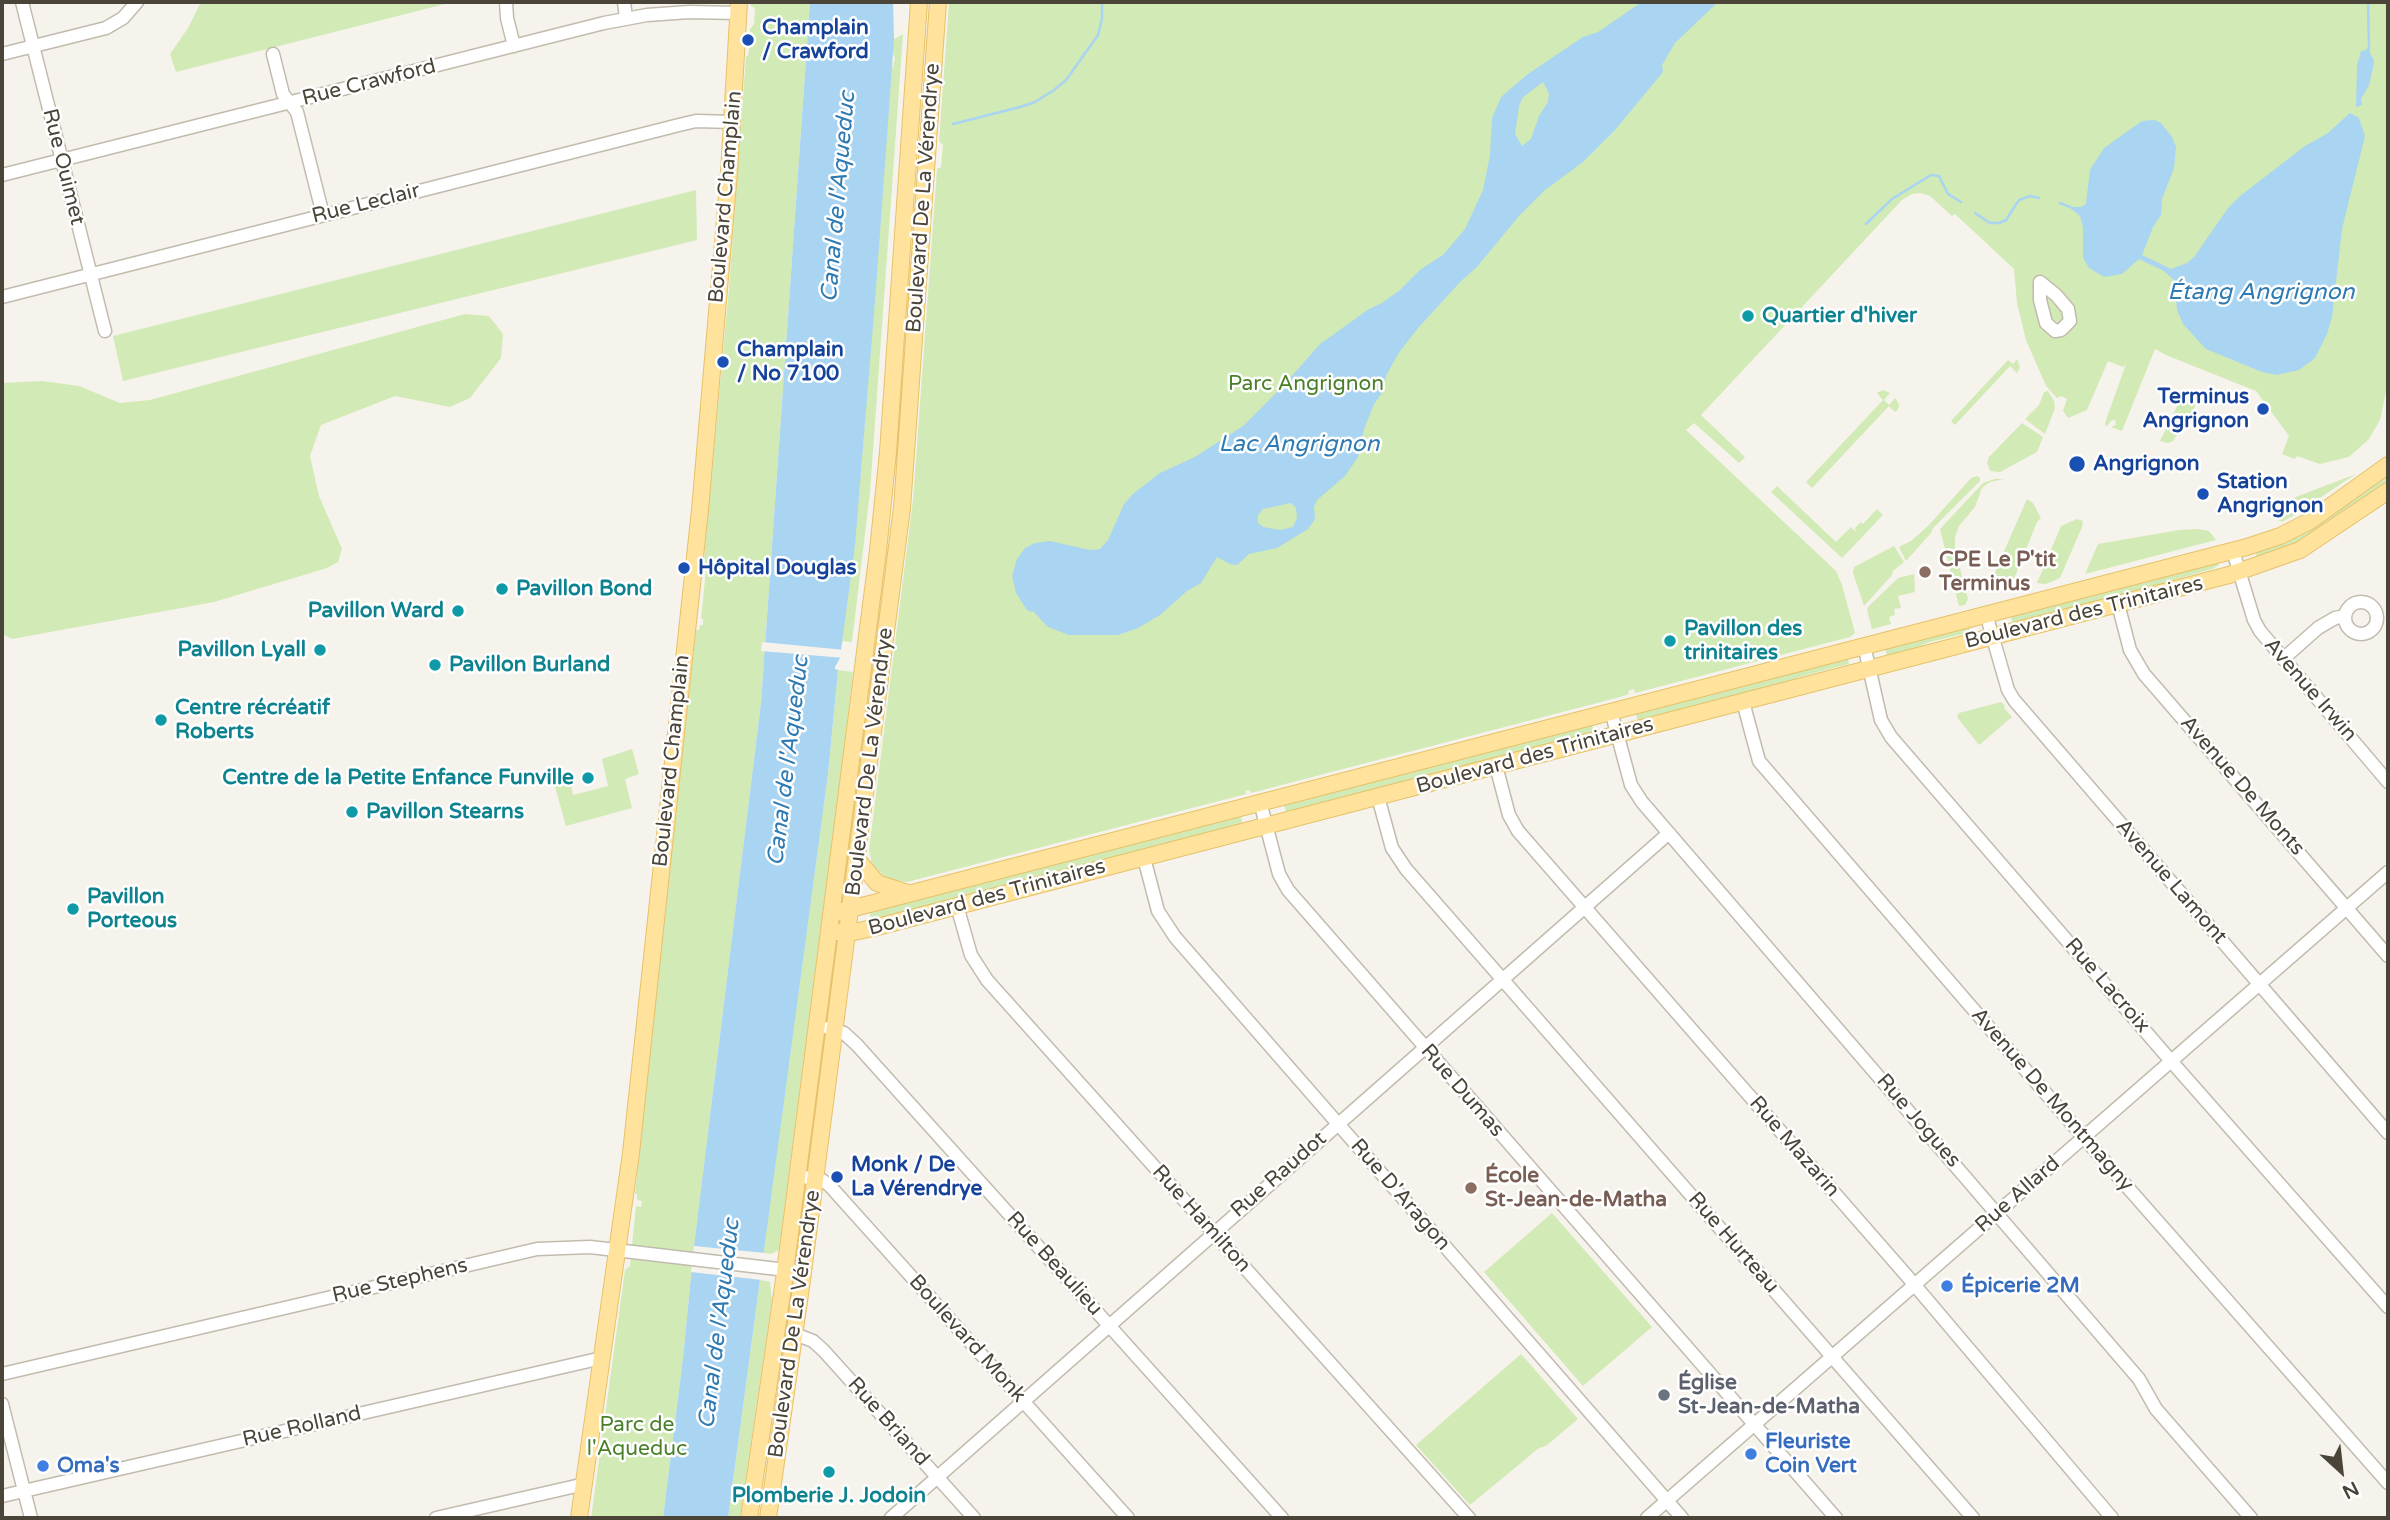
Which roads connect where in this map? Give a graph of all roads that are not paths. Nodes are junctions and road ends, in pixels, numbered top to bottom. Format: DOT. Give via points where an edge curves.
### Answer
graph roads {
  1 [pos="22,2"];
  2 [pos="137,2"];
  3 [pos="506,2"];
  4 [pos="624,2"];
  5 [pos="919,2"];
  6 [pos="938,2"];
  7 [pos="739,7"];
  8 [pos="626,18"];
  9 [pos="33,46"];
  10 [pos="514,46"];
  11 [pos="2,54"];
  12 [pos="273,54"];
  13 [pos="290,103"];
  14 [pos="733,122"];
  15 [pos="62,160"];
  16 [pos="2,176"];
  17 [pos="323,215"];
  18 [pos="91,274"];
  19 [pos="2,296"];
  20 [pos="105,331"];
  21 [pos="2388,466"];
  22 [pos="2388,491"];
  23 [pos="2233,551"];
  24 [pos="2241,572"];
  25 [pos="2118,604"];
  26 [pos="1986,614"];
  27 [pos="2345,616"];
  28 [pos="1992,636"];
  29 [pos="1864,645"];
  30 [pos="2283,659"];
  31 [pos="1868,669"];
  32 [pos="1743,702"];
  33 [pos="1611,711"];
  34 [pos="1618,734"];
  35 [pos="1496,766"];
  36 [pos="2388,782"];
  37 [pos="1378,797"];
  38 [pos="1260,802"];
  39 [pos="1266,825"];
  40 [pos="1668,833"];
  41 [pos="1144,858"];
  42 [pos="857,859"];
  43 [pos="2388,872"];
  44 [pos="911,894"];
  45 [pos="957,906"];
  46 [pos="1584,906"];
  47 [pos="850,909"];
  48 [pos="2346,909"];
  49 [pos="831,914"];
  50 [pos="829,932"];
  51 [pos="847,932"];
  52 [pos="2388,956"];
  53 [pos="1502,979"];
  54 [pos="2259,984"];
  55 [pos="817,1026"];
  56 [pos="835,1029"];
  57 [pos="1424,1047"];
  58 [pos="2171,1061"];
  59 [pos="1337,1123"];
  60 [pos="2388,1133"];
  61 [pos="2084,1137"];
  62 [pos="797,1176"];
  63 [pos="815,1178"];
  64 [pos="1997,1213"];
  65 [pos="1213,1233"];
  66 [pos="618,1251"];
  67 [pos="785,1269"];
  68 [pos="803,1272"];
  69 [pos="1914,1285"];
  70 [pos="2388,1307"];
  71 [pos="1108,1325"];
  72 [pos="795,1334"];
  73 [pos="1832,1356"];
  74 [pos="602,1358"];
  75 [pos="2,1374"];
  76 [pos="1023,1401"];
  77 [pos="2,1404"];
  78 [pos="1754,1425"];
  79 [pos="938,1477"];
  80 [pos="2388,1483"];
  81 [pos="585,1484"];
  82 [pos="24,1491"];
  83 [pos="2,1496"];
  84 [pos="1667,1501"];
  85 [pos="31,1518"];
  86 [pos="436,1518"];
  87 [pos="579,1518"];
  88 [pos="749,1518"];
  89 [pos="768,1518"];
  90 [pos="891,1518"];
  91 [pos="974,1518"];
  92 [pos="1128,1518"];
  93 [pos="1282,1518"];
  94 [pos="1469,1518"];
  95 [pos="1647,1518"];
  96 [pos="1682,1518"];
  97 [pos="1836,1518"];
  98 [pos="1973,1518"];
  99 [pos="2112,1518"];
  100 [pos="2251,1518"];
  1 -- 9 [label="street, Rue Ouimet"];
  2 -- 9 [label="street" via="106,28"];
  3 -- 10 [label="street"];
  4 -- 8 [label="street"];
  5 -- 49 [label="main road, Boulevard De La Vérendrye" via="883,502"];
  6 -- 42 [label="main road, Boulevard De La Vérendrye" via="903,495"];
  7 -- 8 [label="street, Rue Crawford"];
  7 -- 14 [label="main road, Boulevard Champlain"];
  8 -- 10 [label="street, Rue Crawford"];
  9 -- 11 [label="street"];
  9 -- 15 [label="street, Rue Ouimet"];
  10 -- 13 [label="street, Rue Crawford"];
  12 -- 13 [label="street" via="283,94"];
  13 -- 15 [label="street, Rue Crawford"];
  13 -- 17 [label="street" via="297,112"];
  14 -- 17 [label="street, Rue Leclair" via="696,121"];
  14 -- 66 [label="main road, Boulevard Champlain" via="701,497"];
  15 -- 16 [label="street, Rue Crawford"];
  15 -- 18 [label="street, Rue Ouimet"];
  17 -- 18 [label="street, Rue Leclair"];
  18 -- 19 [label="street, Rue Leclair"];
  18 -- 20 [label="street, Rue Ouimet"];
  21 -- 23 [label="main road, Boulevard des Trinitaires" via="2302,526"];
  22 -- 24 [label="main road, Boulevard des Trinitaires" via="2308,546"];
  23 -- 24 [label="street, Avenue Irwin"];
  23 -- 26 [label="main road, Boulevard des Trinitaires"];
  24 -- 25 [label="main road, Boulevard des Trinitaires"];
  24 -- 30 [label="street, Avenue Irwin" via="2256,625"];
  25 -- 28 [label="main road, Boulevard des Trinitaires"];
  25 -- 48 [label="street, Avenue De Monts" via="2130,650 2144,674"];
  26 -- 28 [label="street, Avenue Lamont"];
  26 -- 29 [label="main road, Boulevard des Trinitaires"];
  27 -- 30 [label="street" via="2326,623"];
  28 -- 31 [label="main road, Boulevard des Trinitaires"];
  28 -- 54 [label="street, Avenue Lamont" via="2014,700"];
  29 -- 31 [label="street, Rue Lacroix"];
  29 -- 33 [label="main road, Boulevard des Trinitaires"];
  30 -- 36 [label="street, Avenue Irwin"];
  31 -- 32 [label="main road, Boulevard des Trinitaires"];
  31 -- 58 [label="street, Rue Lacroix" via="1881,720 1891,737"];
  32 -- 34 [label="main road, Boulevard des Trinitaires"];
  32 -- 61 [label="street, Avenue De Montmagny" via="1759,761"];
  33 -- 34 [label="street, Rue Jogues"];
  33 -- 38 [label="main road, Boulevard des Trinitaires"];
  34 -- 35 [label="main road, Boulevard des Trinitaires"];
  34 -- 40 [label="street, Rue Jogues" via="1634,790"];
  35 -- 37 [label="main road, Boulevard des Trinitaires"];
  35 -- 46 [label="street, Rue Mazarin" via="1513,824"];
  37 -- 39 [label="main road, Boulevard des Trinitaires"];
  37 -- 53 [label="street, Rue Hurteau" via="1400,863"];
  38 -- 39 [label="street, Rue Dumas"];
  38 -- 44 [label="main road, Boulevard des Trinitaires"];
  39 -- 41 [label="main road, Boulevard des Trinitaires"];
  39 -- 57 [label="street, Rue Dumas" via="1287,890"];
  40 -- 46 [label="street, Rue Raudot"];
  40 -- 64 [label="street, Rue Jogues"];
  41 -- 45 [label="main road, Boulevard des Trinitaires"];
  41 -- 59 [label="street, Rue D'Aragon" via="1155,901 1168,928"];
  42 -- 44 [label="main road" via="877,884"];
  42 -- 47 [label="main road, Boulevard De La Vérendrye"];
  43 -- 48 [label="street, Rue Allard"];
  44 -- 47 [label="main road, Boulevard des Trinitaires"];
  45 -- 51 [label="main road, Boulevard des Trinitaires"];
  45 -- 65 [label="street, Rue Hamilton" via="971,955 987,980"];
  46 -- 53 [label="street, Rue Raudot"];
  46 -- 69 [label="street, Rue Mazarin"];
  47 -- 49 [label="main road, Boulevard des Trinitaires"];
  47 -- 51 [label="main road, Boulevard De La Vérendrye"];
  48 -- 52 [label="street, Avenue De Monts"];
  48 -- 54 [label="street, Rue Allard"];
  49 -- 50 [label="main road, Boulevard De La Vérendrye"];
  50 -- 51 [label="main road, Boulevard des Trinitaires"];
  50 -- 55 [label="main road, Boulevard De La Vérendrye"];
  51 -- 56 [label="main road, Boulevard De La Vérendrye"];
  53 -- 57 [label="street, Rue Raudot"];
  53 -- 73 [label="street, Rue Hurteau"];
  54 -- 58 [label="street, Rue Allard"];
  54 -- 60 [label="street, Avenue Lamont"];
  55 -- 56 [label="street, Rue Beaulieu"];
  55 -- 62 [label="main road, Boulevard De La Vérendrye"];
  56 -- 63 [label="main road, Boulevard De La Vérendrye"];
  56 -- 71 [label="street, Rue Beaulieu" via="857,1045"];
  57 -- 59 [label="street, Rue Raudot"];
  57 -- 78 [label="street, Rue Dumas"];
  58 -- 61 [label="street, Rue Allard"];
  58 -- 70 [label="street, Rue Lacroix"];
  59 -- 65 [label="street, Rue Raudot"];
  59 -- 84 [label="street, Rue D'Aragon"];
  61 -- 64 [label="street, Rue Allard"];
  61 -- 80 [label="street, Avenue De Montmagny"];
  62 -- 63 [label="street"];
  62 -- 67 [label="main road, Boulevard De La Vérendrye"];
  63 -- 68 [label="main road, Boulevard De La Vérendrye"];
  63 -- 76 [label="street, Boulevard Monk" via="830,1186"];
  64 -- 69 [label="street, Rue Allard"];
  64 -- 100 [label="street, Rue Jogues" via="2139,1379 2155,1409"];
  65 -- 71 [label="street, Rue Raudot"];
  65 -- 94 [label="street, Rue Hamilton"];
  66 -- 67 [label="street, Rue Stephens"];
  66 -- 74 [label="main road, Boulevard Champlain"];
  66 -- 75 [label="street, Rue Stephens" via="537,1249"];
  67 -- 68 [label="street, Rue Stephens"];
  67 -- 88 [label="main road, Boulevard De La Vérendrye"];
  68 -- 72 [label="main road, Boulevard De La Vérendrye"];
  69 -- 73 [label="street, Rue Allard"];
  69 -- 99 [label="street, Rue Mazarin"];
  71 -- 76 [label="street, Rue Raudot"];
  71 -- 93 [label="street, Rue Beaulieu"];
  72 -- 79 [label="street, Rue Briand" via="824,1351"];
  72 -- 89 [label="main road, Boulevard De La Vérendrye"];
  73 -- 78 [label="street, Rue Allard"];
  73 -- 98 [label="street, Rue Hurteau"];
  74 -- 81 [label="main road, Boulevard Champlain"];
  74 -- 82 [label="street, Rue Rolland"];
  76 -- 79 [label="street, Rue Raudot"];
  76 -- 92 [label="street, Boulevard Monk"];
  77 -- 82 [label="street"];
  78 -- 84 [label="street, Rue Allard"];
  78 -- 97 [label="street, Rue Dumas"];
  79 -- 90 [label="street, Rue Raudot"];
  79 -- 91 [label="street, Rue Briand"];
  81 -- 86 [label="street"];
  81 -- 87 [label="main road, Boulevard Champlain"];
  82 -- 83 [label="street, Rue Rolland"];
  82 -- 85 [label="street"];
  84 -- 95 [label="street, Rue Allard"];
  84 -- 96 [label="street, Rue D'Aragon"];
}
